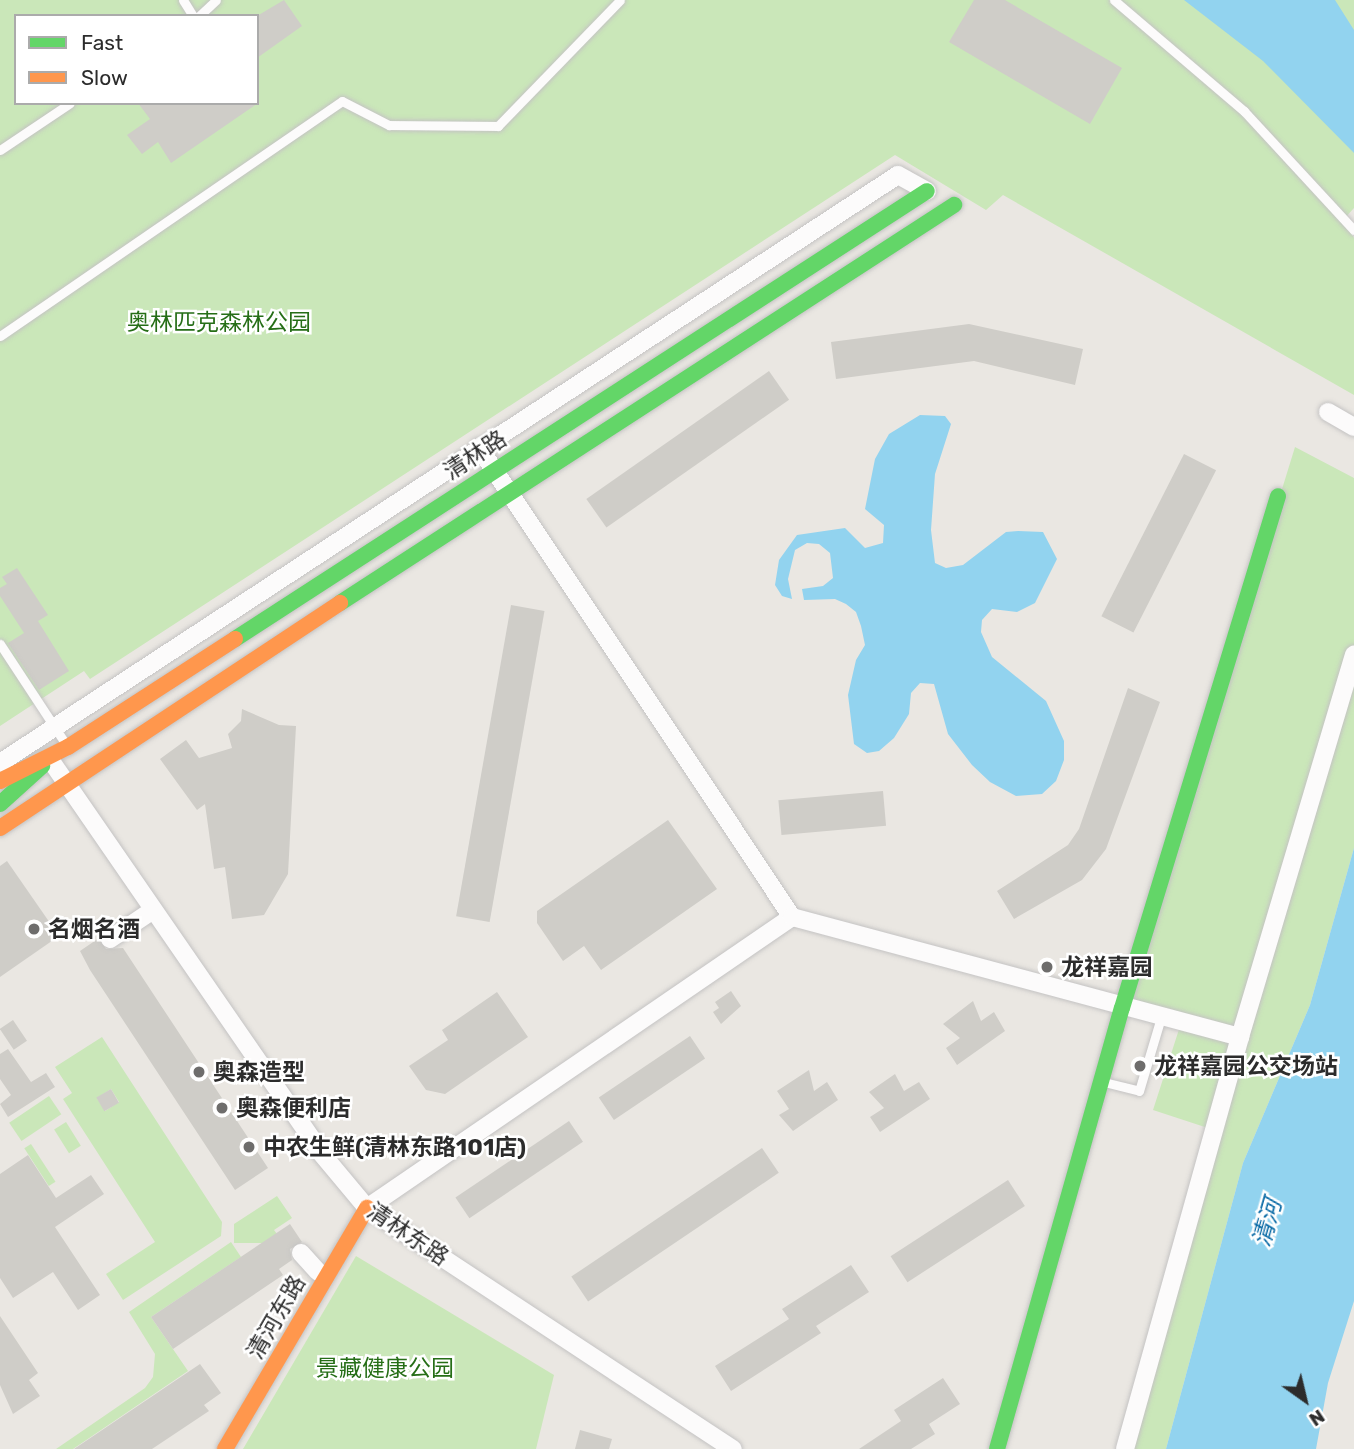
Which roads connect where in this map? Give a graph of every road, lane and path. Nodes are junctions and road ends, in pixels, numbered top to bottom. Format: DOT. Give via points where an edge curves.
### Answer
graph roads {
  1 [pos="216,0"];
  2 [pos="620,0"];
  3 [pos="1114,0"];
  4 [pos="201,14"];
  5 [pos="67,105"];
  6 [pos="0,150"];
  7 [pos="926,191"];
  8 [pos="954,205"];
  9 [pos="1354,230"];
  10 [pos="0,336"];
  11 [pos="1328,412"];
  12 [pos="1354,427"];
  13 [pos="480,447"];
  14 [pos="494,469"];
  15 [pos="509,491"];
  16 [pos="1278,496"];
  17 [pos="0,644"];
  18 [pos="1354,655"];
  19 [pos="55,728"];
  20 [pos="68,747"];
  21 [pos="49,758"];
  22 [pos="0,763"];
  23 [pos="0,781"];
  24 [pos="67,784"];
  25 [pos="0,804"];
  26 [pos="0,828"];
  27 [pos="153,910"];
  28 [pos="792,917"];
  29 [pos="110,939"];
  30 [pos="1122,1007"];
  31 [pos="1161,1017"];
  32 [pos="1240,1037"];
  33 [pos="1101,1082"];
  34 [pos="367,1208"];
  35 [pos="301,1253"];
  36 [pos="322,1273"];
  37 [pos="225,1449"];
  38 [pos="733,1449"];
  39 [pos="997,1449"];
  40 [pos="1125,1449"];
  1 -- 4 [label="lane"];
  2 -- 10 [label="lane" via="498,126 389,125 342,101"];
  3 -- 9 [label="lane" via="1244,111"];
  5 -- 6 [label="lane"];
  7 -- 13 [label="street" via="898,175"];
  7 -- 14 [label="street, 清林路"];
  8 -- 15 [label="street"];
  11 -- 12 [label="street"];
  13 -- 14 [label="street"];
  13 -- 19 [label="street"];
  14 -- 15 [label="street"];
  14 -- 20 [label="street, 清林路"];
  15 -- 24 [label="street"];
  15 -- 28 [label="street"];
  16 -- 30 [label="street"];
  17 -- 19 [label="lane"];
  18 -- 32 [label="street"];
  19 -- 20 [label="lane"];
  19 -- 22 [label="street"];
  20 -- 21 [label="street, 清林路"];
  21 -- 23 [label="street"];
  21 -- 24 [label="street, 清林东路"];
  21 -- 25 [label="street" via="18,792"];
  24 -- 26 [label="street"];
  24 -- 27 [label="street, 清林东路"];
  27 -- 29 [label="street"];
  27 -- 34 [label="street, 清林东路" via="321,1153"];
  28 -- 30 [label="street"];
  28 -- 34 [label="street"];
  30 -- 31 [label="street"];
  30 -- 33 [label="street"];
  31 -- 32 [label="street"];
  31 -- 33 [label="lane" via="1139,1091"];
  32 -- 40 [label="street"];
  33 -- 39 [label="street"];
  34 -- 36 [label="street, 清河东路"];
  34 -- 38 [label="street, 清林东路"];
  35 -- 36 [label="street"];
  36 -- 37 [label="street, 清河东路"];
}
